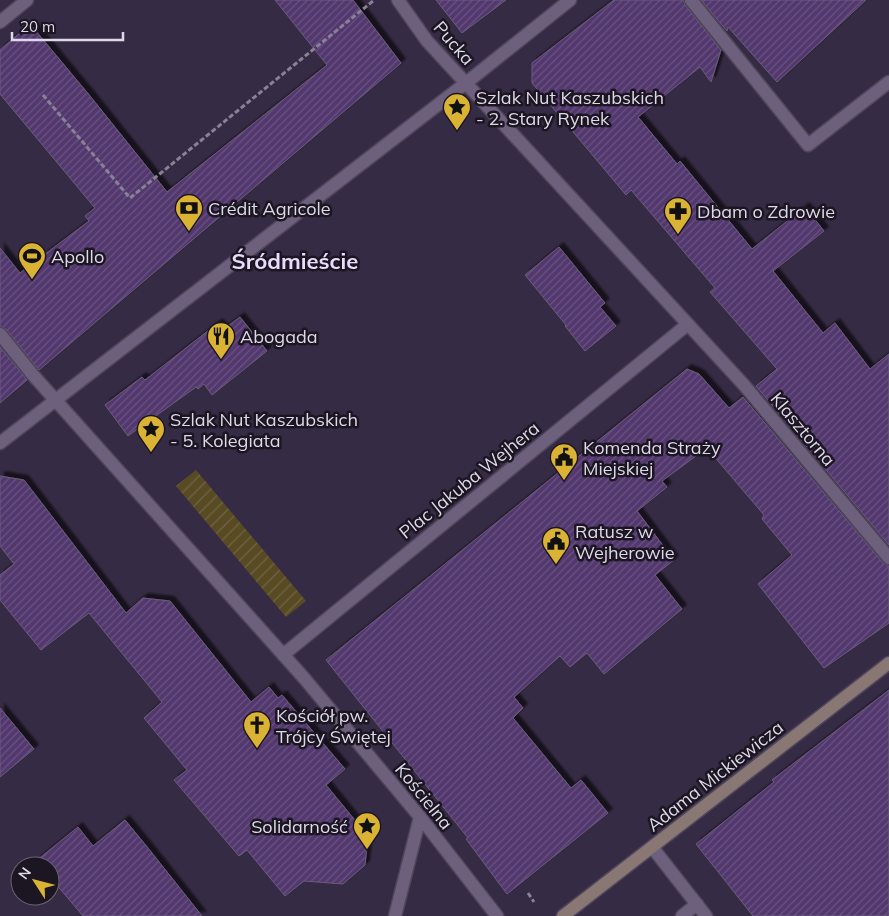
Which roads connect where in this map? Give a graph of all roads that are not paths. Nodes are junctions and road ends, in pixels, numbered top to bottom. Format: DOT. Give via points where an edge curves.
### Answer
graph roads {
  1 [pos="27,0"];
  2 [pos="398,0"];
  3 [pos="570,0"];
  4 [pos="691,0"];
  5 [pos="0,22"];
  6 [pos="889,82"];
  7 [pos="466,83"];
  8 [pos="688,324"];
  9 [pos="0,334"];
  10 [pos="55,400"];
  11 [pos="0,443"];
  12 [pos="889,558"];
  13 [pos="283,655"];
  14 [pos="889,663"];
  15 [pos="420,817"];
  16 [pos="652,847"];
  17 [pos="697,904"];
  18 [pos="395,916"];
  19 [pos="497,916"];
  20 [pos="563,916"];
  21 [pos="682,916"];
  22 [pos="706,916"];
  1 -- 5 [label="street"];
  2 -- 7 [label="street, Pucka" via="427,40"];
  3 -- 7 [label="street"];
  4 -- 6 [label="street" via="808,145"];
  7 -- 8 [label="street"];
  7 -- 10 [label="street"];
  8 -- 12 [label="street, Klasztorna" via="744,385"];
  8 -- 13 [label="street, Plac Jakuba Wejhera"];
  9 -- 10 [label="street"];
  10 -- 11 [label="street"];
  10 -- 13 [label="street"];
  13 -- 15 [label="street, Kościelna"];
  14 -- 16 [label="street, Adama Mickiewicza"];
  15 -- 18 [label="street"];
  15 -- 19 [label="street, Kościelna"];
  16 -- 17 [label="street"];
  16 -- 20 [label="street, Adama Mickiewicza"];
  17 -- 21 [label="street"];
  17 -- 22 [label="street"];
}
